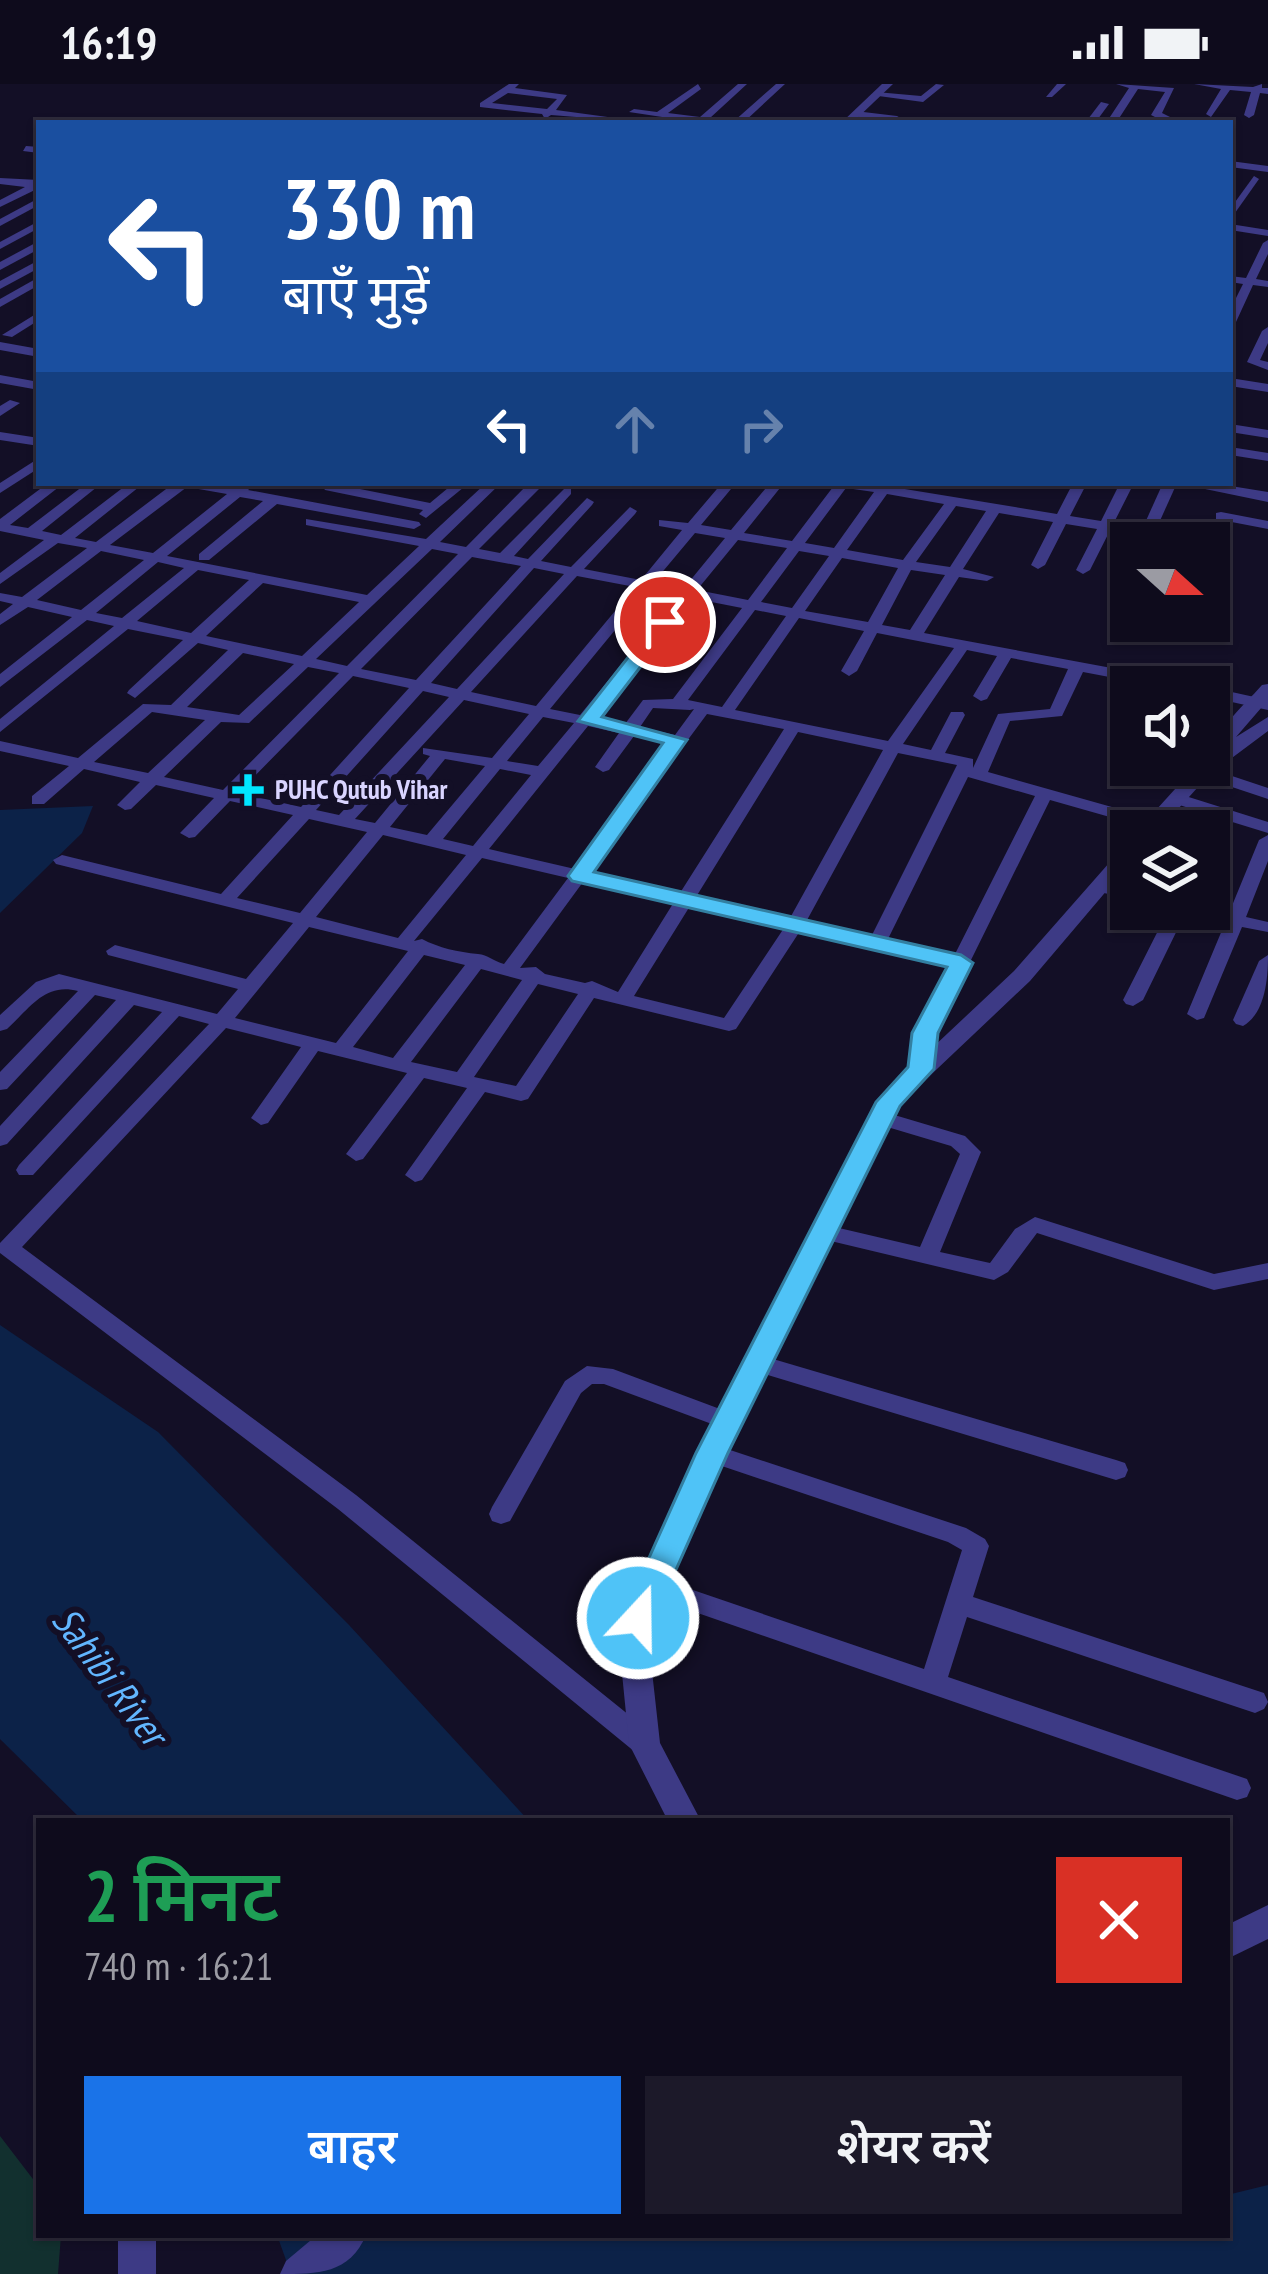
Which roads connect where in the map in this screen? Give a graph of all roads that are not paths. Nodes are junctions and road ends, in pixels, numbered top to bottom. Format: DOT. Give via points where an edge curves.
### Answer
graph roads {
  1 [pos="743,84"];
  2 [pos="782,84"];
  3 [pos="888,84"];
  4 [pos="1062,84"];
  5 [pos="1106,84"];
  6 [pos="1120,84"];
  7 [pos="1198,84"];
  8 [pos="940,85"];
  9 [pos="1136,86"];
  10 [pos="1224,86"];
  11 [pos="511,87"];
  12 [pos="698,87"];
  13 [pos="1257,87"];
  14 [pos="1268,91"];
  15 [pos="876,94"];
  16 [pos="1049,95"];
  17 [pos="601,107"];
  18 [pos="548,113"];
  19 [pos="1211,113"];
  20 [pos="659,115"];
  21 [pos="1249,115"];
  22 [pos="850,119"];
  23 [pos="897,119"];
  24 [pos="539,120"];
  25 [pos="578,120"];
  26 [pos="702,120"];
  27 [pos="737,120"];
  28 [pos="1091,120"];
  29 [pos="1113,120"];
  30 [pos="1163,120"];
  31 [pos="26,149"];
  32 [pos="36,150"];
  33 [pos="1233,152"];
  34 [pos="1268,157"];
  35 [pos="1233,164"];
  36 [pos="1268,169"];
  37 [pos="1254,179"];
  38 [pos="0,181"];
  39 [pos="36,190"];
  40 [pos="36,190"];
  41 [pos="0,192"];
  42 [pos="36,192"];
  43 [pos="18,194"];
  44 [pos="1246,194"];
  45 [pos="1268,196"];
  46 [pos="0,204"];
  47 [pos="1233,213"];
  48 [pos="0,226"];
  49 [pos="36,226"];
  50 [pos="1233,227"];
  51 [pos="25,232"];
  52 [pos="1268,232"];
  53 [pos="1268,243"];
  54 [pos="0,246"];
  55 [pos="36,246"];
  56 [pos="36,264"];
  57 [pos="0,267"];
  58 [pos="6,277"];
  59 [pos="1233,279"];
  60 [pos="1250,281"];
  61 [pos="36,282"];
  62 [pos="36,283"];
  63 [pos="1268,284"];
  64 [pos="0,286"];
  65 [pos="0,304"];
  66 [pos="1233,316"];
  67 [pos="36,317"];
  68 [pos="1268,331"];
  69 [pos="4,340"];
  70 [pos="36,352"];
  71 [pos="1268,366"];
  72 [pos="0,379"];
  73 [pos="1233,382"];
  74 [pos="36,385"];
  75 [pos="1268,388"];
  76 [pos="14,404"];
  77 [pos="0,412"];
  78 [pos="36,428"];
  79 [pos="1233,428"];
  80 [pos="1268,434"];
  81 [pos="0,436"];
  82 [pos="22,440"];
  83 [pos="36,442"];
  84 [pos="1233,451"];
  85 [pos="1268,457"];
  86 [pos="36,464"];
  87 [pos="53,486"];
  88 [pos="91,486"];
  89 [pos="133,486"];
  90 [pos="181,486"];
  91 [pos="459,486"];
  92 [pos="491,486"];
  93 [pos="524,486"];
  94 [pos="726,486"];
  95 [pos="775,486"];
  96 [pos="841,486"];
  97 [pos="861,486"];
  98 [pos="1078,486"];
  99 [pos="1125,486"];
  100 [pos="1169,486"];
  101 [pos="1202,486"];
  102 [pos="330,487"];
  103 [pos="573,487"];
  104 [pos="242,488"];
  105 [pos="0,489"];
  106 [pos="882,491"];
  107 [pos="1268,497"];
  108 [pos="274,499"];
  109 [pos="587,502"];
  110 [pos="952,502"];
  111 [pos="434,508"];
  112 [pos="994,509"];
  113 [pos="630,511"];
  114 [pos="1221,516"];
  115 [pos="1060,519"];
  116 [pos="311,522"];
  117 [pos="1152,522"];
  118 [pos="664,523"];
  119 [pos="414,525"];
  120 [pos="1268,525"];
  121 [pos="1105,526"];
  122 [pos="0,527"];
  123 [pos="692,528"];
  124 [pos="31,533"];
  125 [pos="735,536"];
  126 [pos="399,538"];
  127 [pos="59,539"];
  128 [pos="429,544"];
  129 [pos="796,545"];
  130 [pos="97,546"];
  131 [pos="469,552"];
  132 [pos="838,553"];
  133 [pos="154,557"];
  134 [pos="503,559"];
  135 [pos="200,561"];
  136 [pos="532,564"];
  137 [pos="907,565"];
  138 [pos="1037,565"];
  139 [pos="1083,570"];
  140 [pos="577,572"];
  141 [pos="952,572"];
  142 [pos="987,577"];
  143 [pos="260,578"];
  144 [pos="0,580"];
  145 [pos="643,585"];
  146 [pos="688,593"];
  147 [pos="0,597"];
  148 [pos="370,600"];
  149 [pos="24,602"];
  150 [pos="752,605"];
  151 [pos="797,614"];
  152 [pos="84,615"];
  153 [pos="0,621"];
  154 [pos="127,624"];
  155 [pos="874,628"];
  156 [pos="915,635"];
  157 [pos="196,638"];
  158 [pos="964,644"];
  159 [pos="240,647"];
  160 [pos="1007,652"];
  161 [pos="305,660"];
  162 [pos="1078,665"];
  163 [pos="350,669"];
  164 [pos="849,671"];
  165 [pos="1110,671"];
  166 [pos="2,678"];
  167 [pos="420,685"];
  168 [pos="135,693"];
  169 [pos="466,693"];
  170 [pos="1230,694"];
  171 [pos="981,696"];
  172 [pos="1265,698"];
  173 [pos="678,703"];
  174 [pos="703,708"];
  175 [pos="176,709"];
  176 [pos="538,710"];
  177 [pos="726,712"];
  178 [pos="957,715"];
  179 [pos="216,718"];
  180 [pos="589,721"];
  181 [pos="1268,722"];
  182 [pos="794,726"];
  183 [pos="0,727"];
  184 [pos="628,730"];
  185 [pos="1230,733"];
  186 [pos="676,740"];
  187 [pos="893,746"];
  188 [pos="411,747"];
  189 [pos="3,750"];
  190 [pos="1230,750"];
  191 [pos="441,754"];
  192 [pos="936,754"];
  193 [pos="83,762"];
  194 [pos="493,763"];
  195 [pos="602,767"];
  196 [pos="542,772"];
  197 [pos="972,773"];
  198 [pos="1230,775"];
  199 [pos="154,776"];
  200 [pos="1188,786"];
  201 [pos="1045,793"];
  202 [pos="1268,794"];
  203 [pos="228,795"];
  204 [pos="1176,798"];
  205 [pos="38,800"];
  206 [pos="125,805"];
  207 [pos="1165,810"];
  208 [pos="1211,810"];
  209 [pos="300,812"];
  210 [pos="1110,815"];
  211 [pos="1230,816"];
  212 [pos="343,821"];
  213 [pos="1268,828"];
  214 [pos="381,830"];
  215 [pos="189,833"];
  216 [pos="1268,840"];
  217 [pos="431,842"];
  218 [pos="478,852"];
  219 [pos="62,860"];
  220 [pos="1110,875"];
  221 [pos="580,876"];
  222 [pos="1101,886"];
  223 [pos="1110,889"];
  224 [pos="227,898"];
  225 [pos="683,899"];
  226 [pos="308,918"];
  227 [pos="1230,918"];
  228 [pos="1234,919"];
  229 [pos="795,926"];
  230 [pos="1268,927"];
  231 [pos="1168,930"];
  232 [pos="414,943"];
  233 [pos="877,943"];
  234 [pos="115,951"];
  235 [pos="479,959"];
  236 [pos="1268,961"];
  237 [pos="961,963"];
  238 [pos="512,967"];
  239 [pos="536,973"];
  240 [pos="250,986"];
  241 [pos="592,987"];
  242 [pos="92,988"];
  243 [pos="625,995"];
  244 [pos="129,998"];
  245 [pos="1133,1000"];
  246 [pos="174,1010"];
  247 [pos="1197,1014"];
  248 [pos="1243,1020"];
  249 [pos="221,1022"];
  250 [pos="0,1024"];
  251 [pos="311,1047"];
  252 [pos="340,1052"];
  253 [pos="409,1068"];
  254 [pos="921,1069"];
  255 [pos="470,1083"];
  256 [pos="0,1084"];
  257 [pos="261,1118"];
  258 [pos="881,1118"];
  259 [pos="0,1138"];
  260 [pos="356,1154"];
  261 [pos="26,1170"];
  262 [pos="415,1174"];
  263 [pos="822,1232"];
  264 [pos="4,1245"];
  265 [pos="927,1256"];
  266 [pos="1268,1271"];
  267 [pos="756,1364"];
  268 [pos="728,1421"];
  269 [pos="712,1453"];
  270 [pos="1116,1470"];
  271 [pos="501,1514"];
  272 [pos="649,1586"];
  273 [pos="960,1604"];
  274 [pos="933,1682"];
  275 [pos="1256,1701"];
  276 [pos="645,1744"];
  277 [pos="1238,1788"];
  278 [pos="676,1816"];
  279 [pos="1268,1921"];
  280 [pos="1230,1941"];
  281 [pos="137,2238"];
  282 [pos="343,2238"];
  283 [pos="137,2274"];
  284 [pos="299,2274"];
  1 -- 26 [label="street"];
  2 -- 27 [label="street"];
  3 -- 15 [label="street"];
  4 -- 16 [label="street"];
  5 -- 28 [label="street"];
  6 -- 9 [label="street"];
  7 -- 10 [label="street"];
  8 -- 15 [label="street" via="923,99"];
  9 -- 29 [label="street"];
  9 -- 30 [label="street" via="1171,90 1156,115"];
  10 -- 13 [label="street"];
  10 -- 19 [label="street"];
  11 -- 18 [label="street" via="564,98"];
  11 -- 18 [label="street" via="483,105"];
  12 -- 20 [label="street"];
  13 -- 14 [label="street"];
  13 -- 21 [label="street"];
  15 -- 22 [label="street"];
  17 -- 20 [label="street"];
  18 -- 24 [label="street"];
  18 -- 25 [label="street"];
  20 -- 26 [label="street"];
  22 -- 23 [label="street"];
  31 -- 32 [label="street"];
  33 -- 34 [label="street"];
  35 -- 36 [label="street"];
  37 -- 44 [label="street"];
  38 -- 39 [label="street"];
  40 -- 43 [label="street"];
  41 -- 43 [label="street"];
  42 -- 48 [label="street"];
  43 -- 46 [label="street"];
  44 -- 45 [label="street"];
  44 -- 47 [label="street"];
  48 -- 51 [label="street"];
  49 -- 51 [label="street"];
  50 -- 52 [label="street"];
  51 -- 54 [label="street"];
  53 -- 60 [label="street"];
  55 -- 57 [label="street"];
  56 -- 58 [label="street"];
  58 -- 61 [label="street"];
  58 -- 64 [label="street"];
  59 -- 60 [label="street"];
  60 -- 63 [label="street"];
  60 -- 66 [label="street"];
  62 -- 65 [label="street"];
  67 -- 69 [label="street"];
  68 -- 71 [label="street" via="1253,362"];
  69 -- 70 [label="street"];
  72 -- 74 [label="street"];
  73 -- 75 [label="street"];
  76 -- 77 [label="street"];
  78 -- 82 [label="street"];
  79 -- 80 [label="street"];
  81 -- 82 [label="street"];
  82 -- 83 [label="street"];
  84 -- 85 [label="street"];
  86 -- 105 [label="street"];
  87 -- 122 [label="street"];
  88 -- 124 [label="street"];
  89 -- 127 [label="street"];
  90 -- 130 [label="street"];
  91 -- 111 [label="street"];
  92 -- 128 [label="street"];
  93 -- 131 [label="street"];
  94 -- 123 [label="street"];
  95 -- 125 [label="street"];
  96 -- 129 [label="street"];
  97 -- 106 [label="street"];
  98 -- 115 [label="street"];
  99 -- 121 [label="street"];
  100 -- 117 [label="street"];
  101 -- 107 [label="street"];
  102 -- 111 [label="street"];
  103 -- 134 [label="street"];
  104 -- 108 [label="street"];
  104 -- 133 [label="street"];
  106 -- 110 [label="street"];
  106 -- 132 [label="street"];
  108 -- 119 [label="street"];
  108 -- 135 [label="street"];
  109 -- 136 [label="street"];
  110 -- 112 [label="street"];
  110 -- 137 [label="street"];
  111 -- 119 [label="street"];
  112 -- 115 [label="street"];
  112 -- 141 [label="street"];
  113 -- 140 [label="street"];
  114 -- 120 [label="street"];
  115 -- 121 [label="street"];
  115 -- 138 [label="street"];
  116 -- 126 [label="street"];
  118 -- 123 [label="street"];
  119 -- 126 [label="street"];
  121 -- 139 [label="street"];
  122 -- 124 [label="street"];
  123 -- 125 [label="street"];
  123 -- 145 [label="street"];
  124 -- 127 [label="street"];
  125 -- 129 [label="street"];
  125 -- 146 [label="street"];
  126 -- 128 [label="street"];
  127 -- 130 [label="street"];
  127 -- 144 [label="street"];
  128 -- 131 [label="street"];
  128 -- 148 [label="street"];
  129 -- 132 [label="street"];
  129 -- 150 [label="street"];
  130 -- 133 [label="street"];
  130 -- 149 [label="street"];
  131 -- 134 [label="street"];
  131 -- 163 [label="street"];
  132 -- 137 [label="street"];
  132 -- 151 [label="street"];
  133 -- 135 [label="street"];
  133 -- 152 [label="street"];
  134 -- 136 [label="street"];
  135 -- 143 [label="street"];
  135 -- 154 [label="street"];
  136 -- 140 [label="street"];
  136 -- 167 [label="street"];
  137 -- 141 [label="street"];
  137 -- 155 [label="street"];
  140 -- 145 [label="street"];
  140 -- 169 [label="street"];
  141 -- 142 [label="street"];
  141 -- 156 [label="street"];
  143 -- 148 [label="street"];
  143 -- 157 [label="street"];
  145 -- 146 [label="street"];
  145 -- 176 [label="street"];
  146 -- 150 [label="street"];
  146 -- 180 [label="street"];
  147 -- 149 [label="street"];
  148 -- 161 [label="street"];
  149 -- 152 [label="street"];
  149 -- 153 [label="street"];
  150 -- 151 [label="street"];
  150 -- 173 [label="street"];
  151 -- 155 [label="street"];
  151 -- 177 [label="street"];
  152 -- 154 [label="street"];
  152 -- 166 [label="street"];
  154 -- 157 [label="street"];
  154 -- 183 [label="street"];
  155 -- 156 [label="street"];
  155 -- 164 [label="street"];
  156 -- 158 [label="street"];
  157 -- 159 [label="street"];
  157 -- 168 [label="street"];
  158 -- 160 [label="street"];
  158 -- 187 [label="street"];
  159 -- 161 [label="street"];
  159 -- 175 [label="street"];
  160 -- 162 [label="street"];
  160 -- 171 [label="street"];
  161 -- 163 [label="street"];
  161 -- 179 [label="street" via="243,720"];
  162 -- 165 [label="street"];
  162 -- 197 [label="street" via="1056,713 1004,716"];
  163 -- 167 [label="street"];
  163 -- 203 [label="street"];
  167 -- 169 [label="street"];
  167 -- 209 [label="street"];
  169 -- 176 [label="street"];
  169 -- 188 [label="street"];
  170 -- 172 [label="street"];
  172 -- 185 [label="street"];
  173 -- 174 [label="street"];
  173 -- 184 [label="street" via="649,703"];
  174 -- 177 [label="street"];
  174 -- 186 [label="street"];
  175 -- 179 [label="street"];
  175 -- 193 [label="street" via="144,710"];
  176 -- 180 [label="street"];
  176 -- 194 [label="street"];
  177 -- 182 [label="street"];
  178 -- 192 [label="street"];
  179 -- 199 [label="street"];
  180 -- 184 [label="street"];
  180 -- 196 [label="street"];
  181 -- 190 [label="street"];
  182 -- 187 [label="street"];
  182 -- 225 [label="street"];
  184 -- 186 [label="street"];
  184 -- 195 [label="street"];
  186 -- 221 [label="street"];
  187 -- 192 [label="street"];
  187 -- 229 [label="street"];
  188 -- 191 [label="street"];
  188 -- 212 [label="street"];
  189 -- 193 [label="street"];
  191 -- 194 [label="street"];
  191 -- 214 [label="street"];
  192 -- 197 [label="street" via="967,762"];
  193 -- 199 [label="street"];
  193 -- 205 [label="street"];
  194 -- 196 [label="street"];
  194 -- 217 [label="street"];
  196 -- 218 [label="street"];
  197 -- 201 [label="street"];
  197 -- 233 [label="street"];
  198 -- 202 [label="street"];
  199 -- 203 [label="street"];
  199 -- 206 [label="street"];
  200 -- 204 [label="street"];
  201 -- 210 [label="street"];
  201 -- 237 [label="street"];
  203 -- 209 [label="street"];
  203 -- 215 [label="street"];
  204 -- 207 [label="street"];
  204 -- 208 [label="street"];
  209 -- 212 [label="street"];
  209 -- 224 [label="street"];
  211 -- 213 [label="street"];
  212 -- 214 [label="street"];
  214 -- 217 [label="street"];
  214 -- 226 [label="street"];
  216 -- 228 [label="street"];
  217 -- 218 [label="street"];
  218 -- 221 [label="street"];
  218 -- 232 [label="street"];
  219 -- 224 [label="street"];
  220 -- 222 [label="street"];
  221 -- 225 [label="street"];
  221 -- 238 [label="street"];
  222 -- 223 [label="street"];
  222 -- 254 [label="street" via="1022,976"];
  224 -- 226 [label="street"];
  225 -- 229 [label="street"];
  225 -- 243 [label="street"];
  226 -- 232 [label="street"];
  226 -- 240 [label="street"];
  227 -- 228 [label="street"];
  228 -- 230 [label="street"];
  228 -- 247 [label="street"];
  229 -- 233 [label="street"];
  229 -- 243 [label="street" via="734,1023"];
  231 -- 245 [label="street"];
  232 -- 235 [label="street"];
  232 -- 252 [label="street"];
  233 -- 237 [label="street"];
  234 -- 240 [label="street"];
  235 -- 238 [label="street"];
  235 -- 253 [label="street"];
  236 -- 248 [label="street"];
  237 -- 254 [label="street" via="925,1033"];
  238 -- 239 [label="street"];
  239 -- 241 [label="street"];
  239 -- 255 [label="street"];
  240 -- 249 [label="street"];
  241 -- 243 [label="street"];
  241 -- 255 [label="street" via="524,1091"];
  242 -- 244 [label="street"];
  242 -- 250 [label="street" via="50,981"];
  242 -- 256 [label="street"];
  244 -- 246 [label="street"];
  244 -- 259 [label="street"];
  246 -- 249 [label="street"];
  246 -- 261 [label="street"];
  249 -- 251 [label="street"];
  249 -- 264 [label="street"];
  251 -- 252 [label="street"];
  251 -- 257 [label="street"];
  252 -- 253 [label="street"];
  253 -- 255 [label="street"];
  253 -- 260 [label="street"];
  254 -- 258 [label="street"];
  255 -- 262 [label="street"];
  258 -- 263 [label="street"];
  258 -- 265 [label="street" via="971,1151"];
  263 -- 265 [label="street"];
  263 -- 267 [label="street"];
  264 -- 276 [label="street" via="347,1502"];
  265 -- 266 [label="street" via="994,1272 1034,1226 1214,1282"];
  267 -- 268 [label="street"];
  267 -- 270 [label="street"];
  268 -- 269 [label="street"];
  268 -- 271 [label="street" via="587,1375"];
  269 -- 272 [label="street"];
  269 -- 273 [label="street" via="969,1540 976,1555"];
  272 -- 274 [label="street"];
  272 -- 276 [label="street" via="635,1653"];
  273 -- 274 [label="street"];
  273 -- 275 [label="street"];
  274 -- 277 [label="street"];
  276 -- 278 [label="street"];
  279 -- 280 [label="street"];
  281 -- 283 [label="street"];
  282 -- 284 [label="street"];
}
